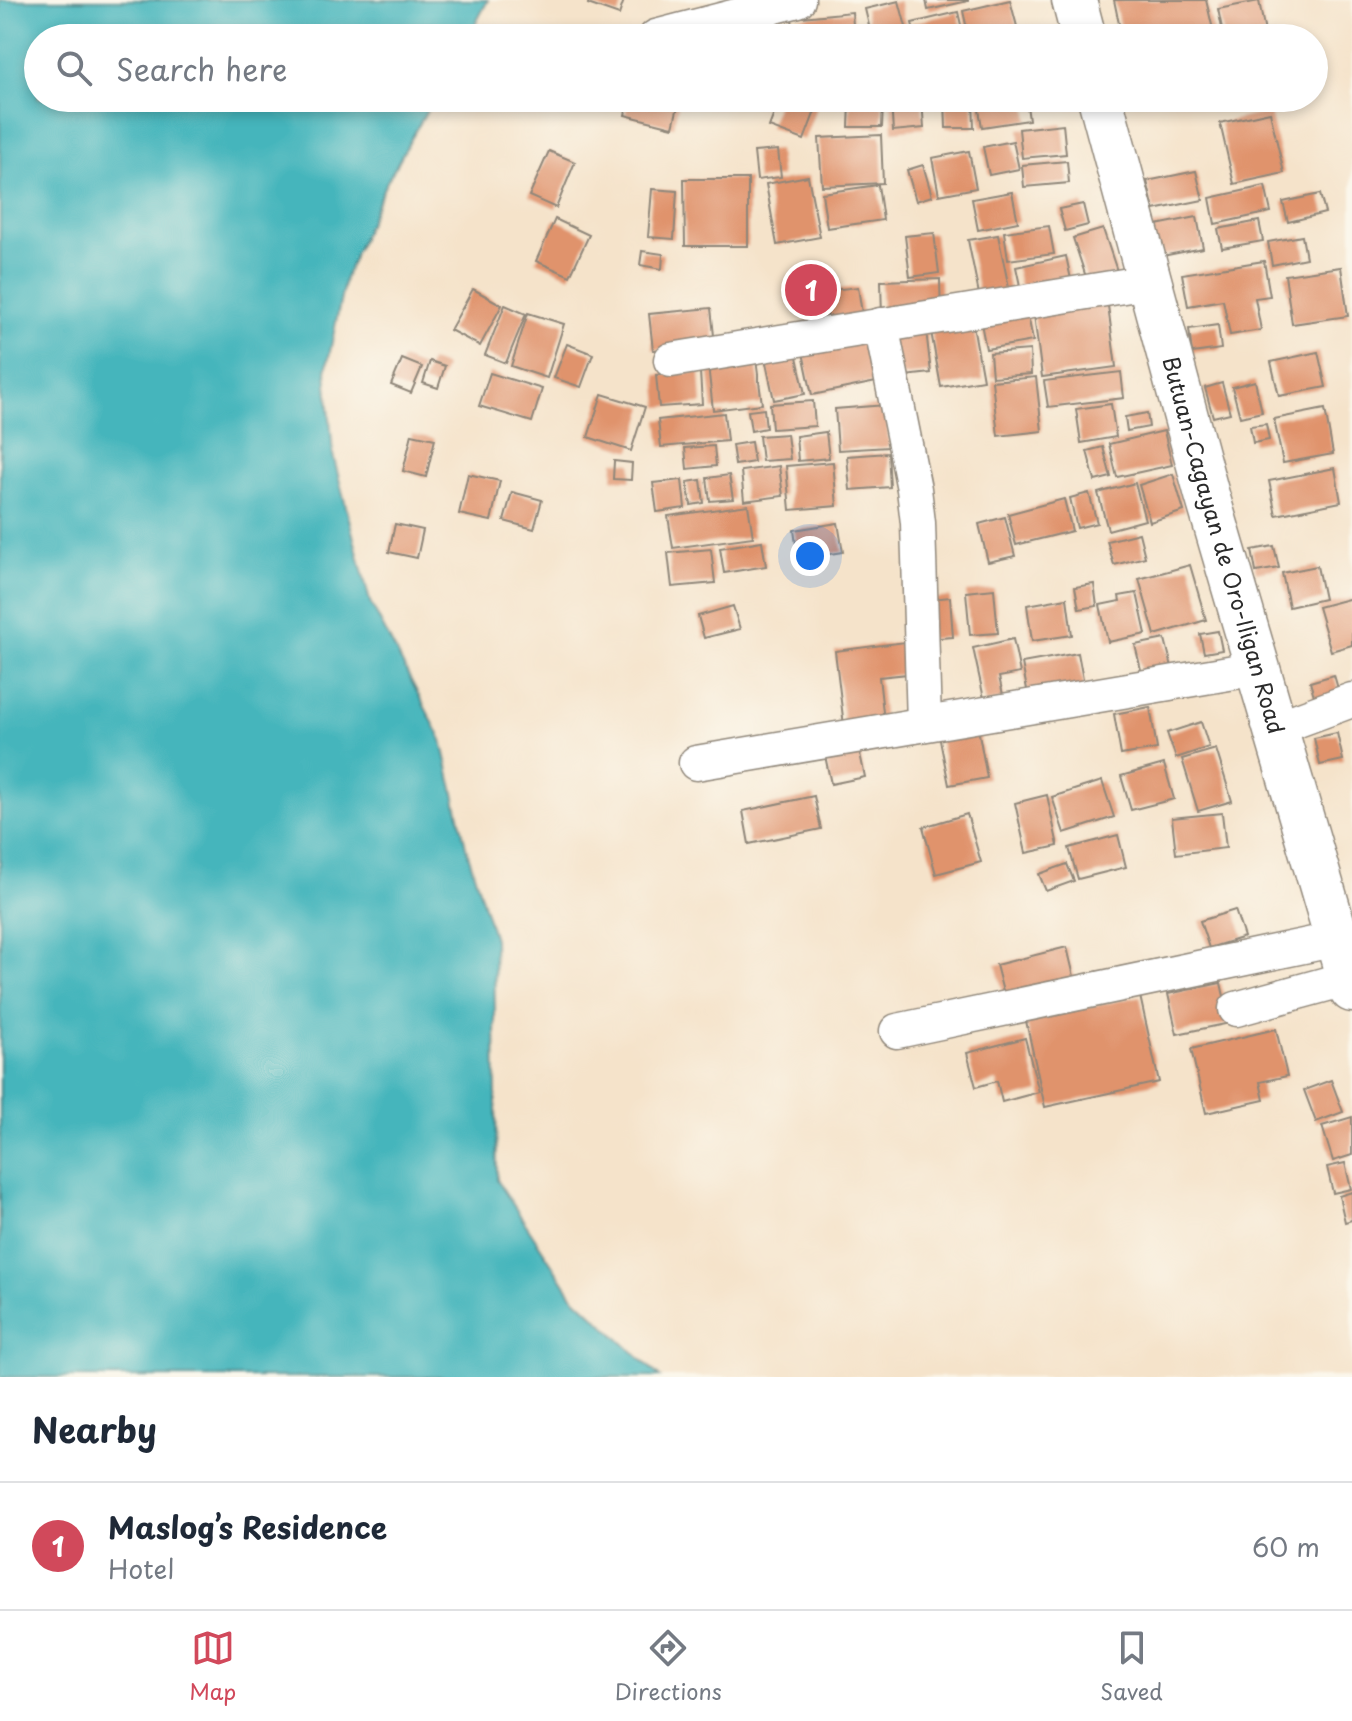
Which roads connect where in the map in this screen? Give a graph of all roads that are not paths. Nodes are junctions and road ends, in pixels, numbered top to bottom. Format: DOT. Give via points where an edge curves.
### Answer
graph roads {
  1 [pos="798,0"];
  2 [pos="1074,0"];
  3 [pos="706,24"];
  4 [pos="1080,24"];
  5 [pos="1104,112"];
  6 [pos="1148,282"];
  7 [pos="881,325"];
  8 [pos="671,360"];
  9 [pos="1258,668"];
  10 [pos="1352,700"];
  11 [pos="924,724"];
  12 [pos="1276,728"];
  13 [pos="696,763"];
  14 [pos="1346,969"];
  15 [pos="1236,1009"];
  16 [pos="897,1031"];
  1 -- 3 [label="street"];
  2 -- 4 [label="highway"];
  5 -- 6 [label="highway, Butuan-Cagayan de Oro-Iligan Road"];
  6 -- 7 [label="street"];
  6 -- 9 [label="highway, Butuan-Cagayan de Oro-Iligan Road"];
  7 -- 8 [label="street"];
  7 -- 11 [label="street" via="918,523"];
  9 -- 11 [label="street"];
  9 -- 12 [label="highway, Butuan-Cagayan de Oro-Iligan Road"];
  10 -- 12 [label="street"];
  11 -- 13 [label="street"];
  12 -- 14 [label="highway, Butuan-Cagayan de Oro-Iligan Road"];
  14 -- 15 [label="street"];
  14 -- 16 [label="street"];
}
